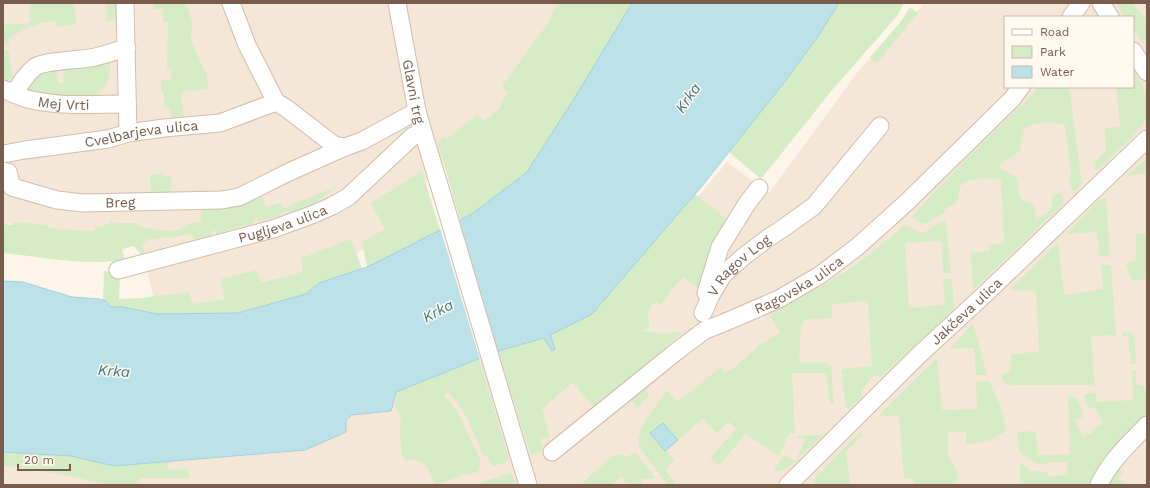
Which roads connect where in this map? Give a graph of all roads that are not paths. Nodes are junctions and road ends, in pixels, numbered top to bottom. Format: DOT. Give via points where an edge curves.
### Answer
graph roads {
  1 [pos="125,3"];
  2 [pos="231,3"];
  3 [pos="397,3"];
  4 [pos="1081,3"];
  5 [pos="1101,3"];
  6 [pos="1072,16"];
  7 [pos="1109,16"];
  8 [pos="127,48"];
  9 [pos="1134,52"];
  10 [pos="1147,72"];
  11 [pos="1020,88"];
  12 [pos="9,92"];
  13 [pos="276,102"];
  14 [pos="127,104"];
  15 [pos="417,111"];
  16 [pos="880,126"];
  17 [pos="422,132"];
  18 [pos="128,133"];
  19 [pos="1147,140"];
  20 [pos="345,147"];
  21 [pos="3,154"];
  22 [pos="6,171"];
  23 [pos="759,188"];
  24 [pos="118,270"];
  25 [pos="704,321"];
  26 [pos="1147,425"];
  27 [pos="552,452"];
  28 [pos="526,481"];
  29 [pos="790,485"];
  30 [pos="1099,485"];
  1 -- 8 [label="street"];
  2 -- 13 [label="street" via="247,45"];
  3 -- 15 [label="street, Glavni trg"];
  4 -- 6 [label="street"];
  5 -- 7 [label="street"];
  8 -- 12 [label="street" via="92,58 43,64 35,67"];
  8 -- 14 [label="street"];
  9 -- 10 [label="street"];
  11 -- 25 [label="street, Ragovska ulica" via="906,203 858,246 820,275 779,299 721,324"];
  12 -- 14 [label="street, Mej Vrti" via="30,100 55,104"];
  13 -- 18 [label="street, Cvelbarjeva ulica" via="220,123"];
  13 -- 20 [label="street" via="334,145"];
  14 -- 18 [label="street"];
  15 -- 17 [label="street, Glavni trg"];
  15 -- 20 [label="street" via="377,134"];
  16 -- 25 [label="street, V Ragov Log" via="814,206 768,238 723,275 711,295"];
  17 -- 24 [label="street, Pugljeva ulica" via="413,136 348,197 332,206 273,229"];
  17 -- 28 [label="street, Glavni trg"];
  18 -- 21 [label="street, Cvelbarjeva ulica"];
  19 -- 29 [label="street, Jakčeva ulica" via="920,354"];
  20 -- 22 [label="street, Breg" via="252,192 222,200 83,203 57,200 12,187"];
  23 -- 25 [label="street, V Ragov Log" via="720,247 705,296"];
  25 -- 27 [label="street, Ragovska ulica" via="676,351"];
  26 -- 30 [label="street" via="1103,476"];
}
